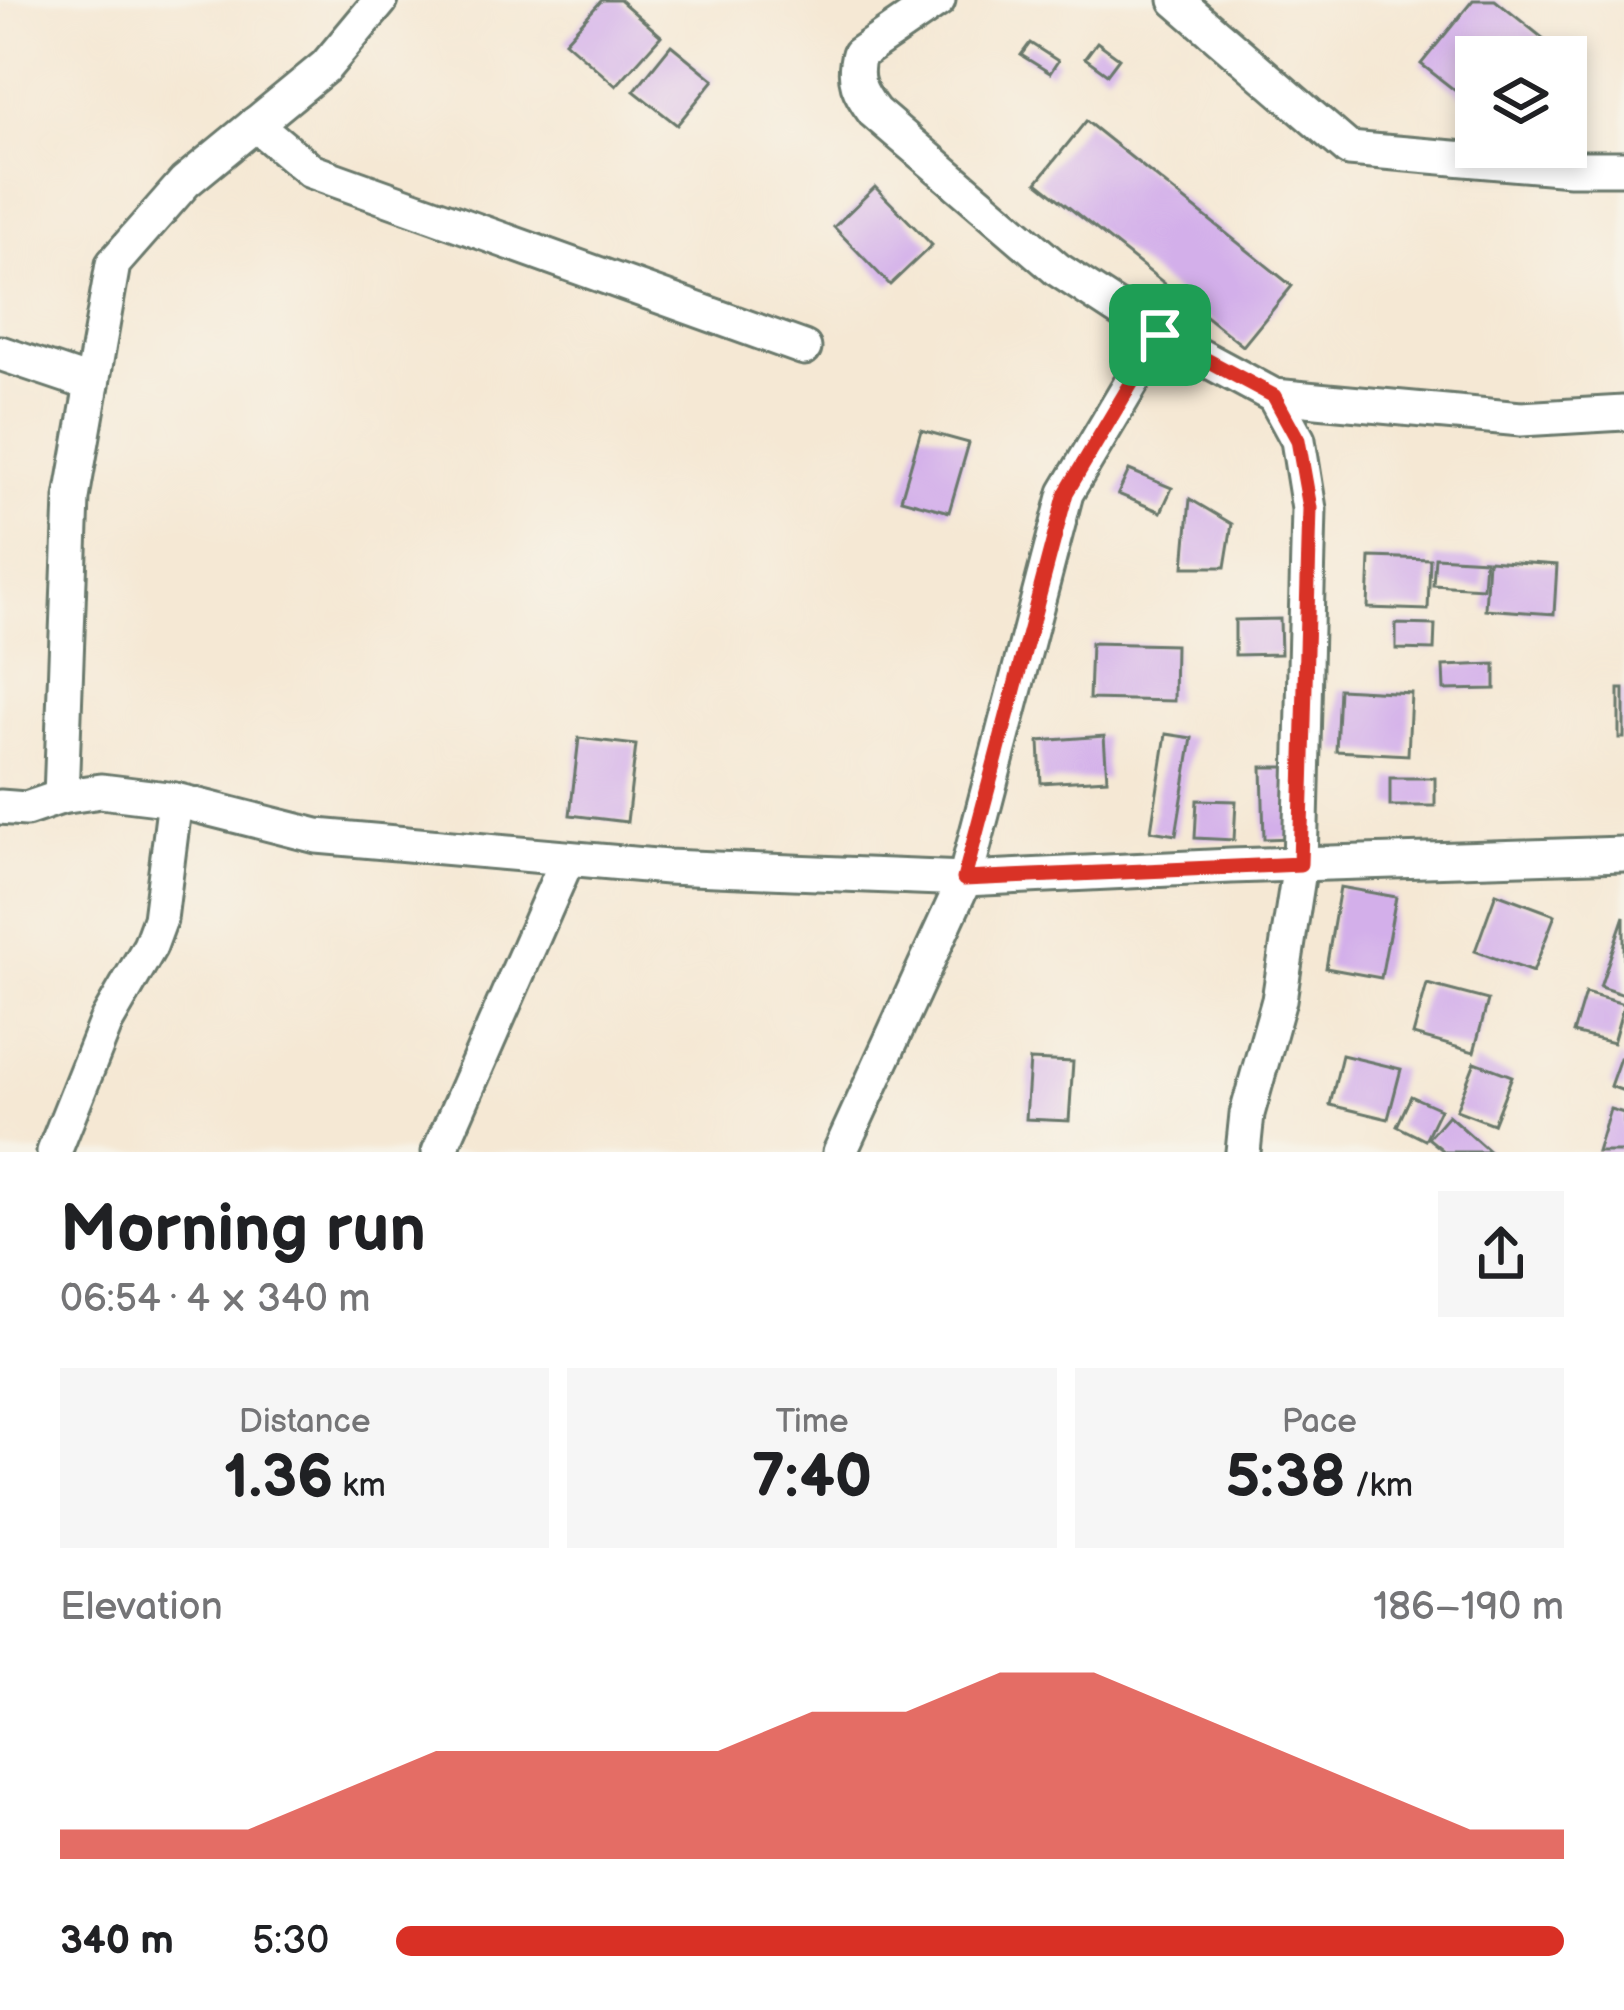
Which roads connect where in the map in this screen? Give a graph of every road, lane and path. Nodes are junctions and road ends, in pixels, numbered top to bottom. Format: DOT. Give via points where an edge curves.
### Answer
graph roads {
  1 [pos="381,0"];
  2 [pos="938,0"];
  3 [pos="1176,0"];
  4 [pos="255,124"];
  5 [pos="1624,168"];
  6 [pos="1160,335"];
  7 [pos="804,348"];
  8 [pos="0,353"];
  9 [pos="92,384"];
  10 [pos="1274,396"];
  11 [pos="1624,413"];
  12 [pos="62,797"];
  13 [pos="175,800"];
  14 [pos="0,807"];
  15 [pos="1624,854"];
  16 [pos="568,860"];
  17 [pos="1300,864"];
  18 [pos="964,879"];
  19 [pos="54,1152"];
  20 [pos="439,1152"];
  21 [pos="840,1152"];
  22 [pos="1243,1152"];
  1 -- 4 [label="street" via="326,66"];
  2 -- 6 [label="street" via="859,54 860,94 1057,269"];
  3 -- 5 [label="street" via="1349,148"];
  4 -- 7 [label="street" via="311,171"];
  4 -- 9 [label="street" via="185,182 113,264"];
  6 -- 10 [label="street"];
  6 -- 18 [label="street" via="1066,493"];
  8 -- 9 [label="street"];
  9 -- 12 [label="street" via="72,498"];
  10 -- 11 [label="street" via="1521,419"];
  10 -- 17 [label="street" via="1298,440 1310,508"];
  12 -- 13 [label="street" via="101,791"];
  12 -- 14 [label="street" via="26,809"];
  13 -- 16 [label="street" via="317,836"];
  13 -- 19 [label="street" via="160,919 106,1022"];
  15 -- 17 [label="street"];
  16 -- 18 [label="street"];
  16 -- 20 [label="street"];
  17 -- 18 [label="street"];
  17 -- 22 [label="street"];
  18 -- 21 [label="street"];
}
